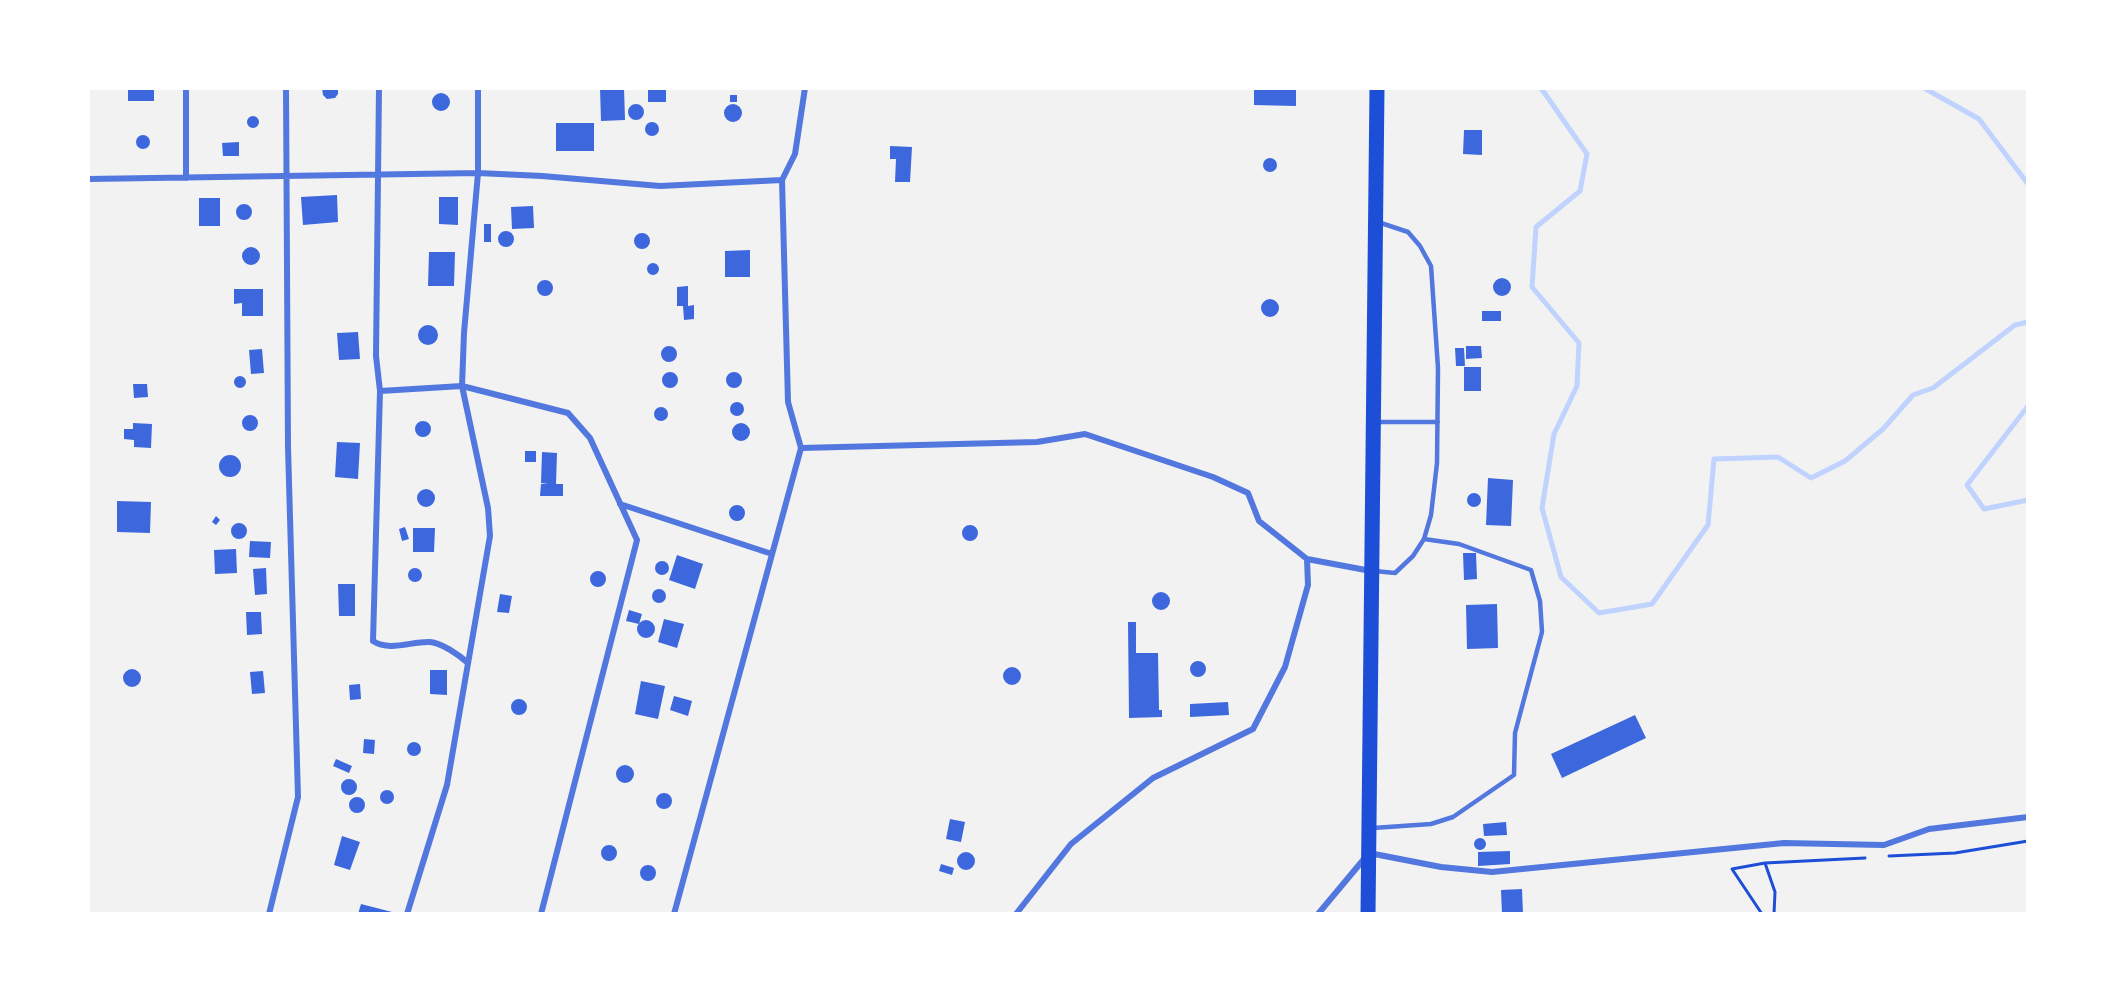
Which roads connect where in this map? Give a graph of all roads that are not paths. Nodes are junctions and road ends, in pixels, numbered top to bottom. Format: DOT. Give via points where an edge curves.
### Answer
graph roads {
  1 [pos="186,88"];
  2 [pos="286,88"];
  3 [pos="379,88"];
  4 [pos="478,88"];
  5 [pos="805,88"];
  6 [pos="1377,88"];
  7 [pos="478,173"];
  8 [pos="379,176"];
  9 [pos="287,177"];
  10 [pos="186,178"];
  11 [pos="88,179"];
  12 [pos="782,180"];
  13 [pos="1376,221"];
  14 [pos="462,386"];
  15 [pos="380,391"];
  16 [pos="1374,422"];
  17 [pos="1438,422"];
  18 [pos="801,448"];
  19 [pos="620,504"];
  20 [pos="1424,538"];
  21 [pos="772,554"];
  22 [pos="1307,559"];
  23 [pos="1372,571"];
  24 [pos="468,663"];
  25 [pos="2028,817"];
  26 [pos="1369,828"];
  27 [pos="1369,853"];
  28 [pos="269,914"];
  29 [pos="406,914"];
  30 [pos="541,914"];
  31 [pos="674,914"];
  32 [pos="1016,914"];
  33 [pos="1318,914"];
  34 [pos="1368,914"];
  1 -- 10 [label="street"];
  2 -- 9 [label="street"];
  3 -- 8 [label="street"];
  4 -- 7 [label="street"];
  5 -- 12 [label="street" via="795,154"];
  6 -- 13 [label="highway"];
  7 -- 8 [label="street"];
  7 -- 12 [label="street" via="660,186"];
  7 -- 14 [label="street"];
  8 -- 9 [label="street"];
  8 -- 15 [label="street" via="376,356"];
  9 -- 10 [label="street"];
  9 -- 28 [label="street" via="288,447 298,797"];
  10 -- 11 [label="street"];
  12 -- 18 [label="street" via="789,402"];
  13 -- 16 [label="highway"];
  13 -- 17 [label="lane" via="1408,232 1431,266"];
  14 -- 15 [label="street"];
  14 -- 19 [label="street" via="568,413 590,438"];
  14 -- 24 [label="street" via="488,508 490,536"];
  15 -- 24 [label="street" via="373,641 402,645 433,642"];
  16 -- 17 [label="lane"];
  16 -- 23 [label="highway"];
  17 -- 20 [label="lane" via="1431,515"];
  18 -- 21 [label="street"];
  18 -- 22 [label="street" via="1037,442 1085,434 1214,477 1248,493 1259,521"];
  19 -- 21 [label="street"];
  19 -- 30 [label="street" via="637,540"];
  20 -- 23 [label="lane" via="1413,556 1395,573"];
  20 -- 26 [label="lane" via="1459,544 1531,570 1540,601 1542,632 1515,733 1514,775 1452,817 1431,824"];
  21 -- 31 [label="street"];
  22 -- 23 [label="street"];
  22 -- 32 [label="street" via="1308,585 1285,668 1253,729 1153,778 1071,844"];
  23 -- 26 [label="highway"];
  24 -- 29 [label="street" via="447,784"];
  25 -- 27 [label="street" via="1929,830 1884,845 1784,843 1492,872"];
  26 -- 27 [label="highway"];
  27 -- 33 [label="street"];
  27 -- 34 [label="highway"];
}
